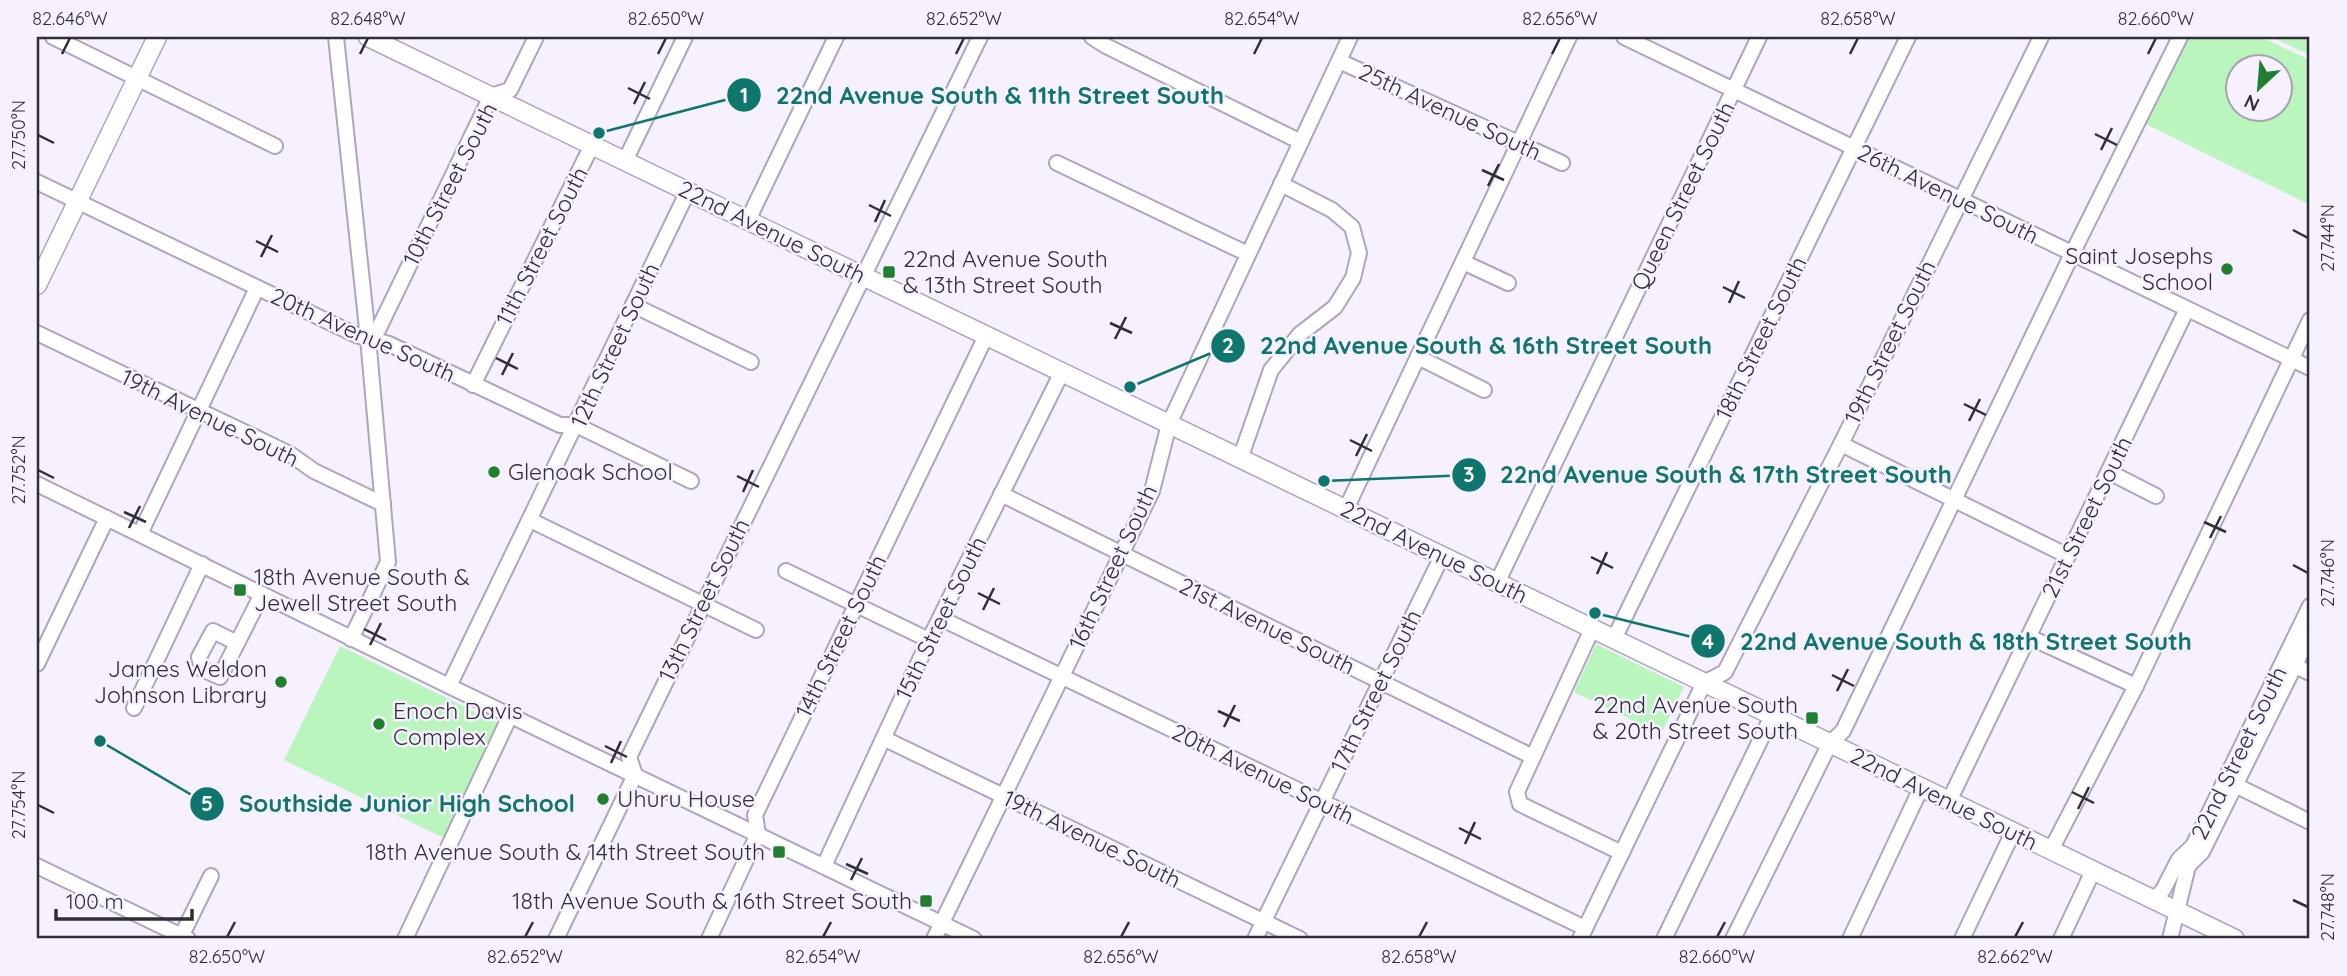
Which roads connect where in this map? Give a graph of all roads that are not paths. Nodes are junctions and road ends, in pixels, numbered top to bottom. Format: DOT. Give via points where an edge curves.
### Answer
graph roads {
  1 [pos="53,37"];
  2 [pos="157,37"];
  3 [pos="336,37"];
  4 [pos="368,37"];
  5 [pos="536,37"];
  6 [pos="685,37"];
  7 [pos="836,37"];
  8 [pos="980,37"];
  9 [pos="1092,37"];
  10 [pos="1350,37"];
  11 [pos="1569,37"];
  12 [pos="1624,37"];
  13 [pos="1759,37"];
  14 [pos="1908,37"];
  15 [pos="2041,37"];
  16 [pos="2180,37"];
  17 [pos="1339,61"];
  18 [pos="137,77"];
  19 [pos="1733,90"];
  20 [pos="491,96"];
  21 [pos="1301,142"];
  22 [pos="1519,144"];
  23 [pos="592,145"];
  24 [pos="275,146"];
  25 [pos="1853,148"];
  26 [pos="625,161"];
  27 [pos="1057,163"];
  28 [pos="1562,163"];
  29 [pos="37,181"];
  30 [pos="1282,184"];
  31 [pos="688,191"];
  32 [pos="1960,199"];
  33 [pos="77,201"];
  34 [pos="748,220"];
  35 [pos="1248,254"];
  36 [pos="2072,254"];
  37 [pos="1463,262"];
  38 [pos="863,276"];
  39 [pos="1508,283"];
  40 [pos="37,285"];
  41 [pos="257,288"];
  42 [pos="633,305"];
  43 [pos="2187,309"];
  44 [pos="2310,320"];
  45 [pos="37,333"];
  46 [pos="986,336"];
  47 [pos="368,338"];
  48 [pos="1418,357"];
  49 [pos="2291,359"];
  50 [pos="751,362"];
  51 [pos="2310,368"];
  52 [pos="1062,372"];
  53 [pos="473,385"];
  54 [pos="1484,390"];
  55 [pos="198,411"];
  56 [pos="1169,424"];
  57 [pos="576,425"];
  58 [pos="1841,443"];
  59 [pos="1240,458"];
  60 [pos="2109,472"];
  61 [pos="691,481"];
  62 [pos="37,484"];
  63 [pos="1001,494"];
  64 [pos="2156,496"];
  65 [pos="1955,500"];
  66 [pos="383,504"];
  67 [pos="1346,509"];
  68 [pos="107,518"];
  69 [pos="530,520"];
  70 [pos="140,534"];
  71 [pos="1121,554"];
  72 [pos="1442,556"];
  73 [pos="2068,556"];
  74 [pos="202,564"];
  75 [pos="786,571"];
  76 [pos="1497,583"];
  77 [pos="262,594"];
  78 [pos="702,604"];
  79 [pos="856,604"];
  80 [pos="2310,606"];
  81 [pos="942,619"];
  82 [pos="1592,629"];
  83 [pos="755,630"];
  84 [pos="2310,635"];
  85 [pos="2029,637"];
  86 [pos="351,639"];
  87 [pos="1614,639"];
  88 [pos="929,640"];
  89 [pos="237,643"];
  90 [pos="2290,663"];
  91 [pos="37,664"];
  92 [pos="2310,673"];
  93 [pos="1062,676"];
  94 [pos="1381,682"];
  95 [pos="1704,683"];
  96 [pos="2136,686"];
  97 [pos="449,687"];
  98 [pos="134,708"];
  99 [pos="510,716"];
  100 [pos="1772,716"];
  101 [pos="885,739"];
  102 [pos="1830,743"];
  103 [pos="1534,757"];
  104 [pos="635,775"];
  105 [pos="2231,783"];
  106 [pos="1922,788"];
  107 [pos="1003,796"];
  108 [pos="1949,801"];
  109 [pos="1322,802"];
  110 [pos="2310,822"];
  111 [pos="2013,832"];
  112 [pos="758,834"];
  113 [pos="2193,846"];
  114 [pos="2051,850"];
  115 [pos="1622,853"];
  116 [pos="2190,864"];
  117 [pos="37,866"];
  118 [pos="824,866"];
  119 [pos="2093,871"];
  120 [pos="211,876"];
  121 [pos="2154,900"];
  122 [pos="2177,912"];
  123 [pos="1264,922"];
  124 [pos="942,924"];
  125 [pos="1583,934"];
  126 [pos="183,938"];
  127 [pos="405,939"];
  128 [pos="556,939"];
  129 [pos="709,939"];
  130 [pos="934,939"];
  131 [pos="974,939"];
  132 [pos="1255,939"];
  133 [pos="1300,939"];
  134 [pos="1664,939"];
  135 [pos="1733,939"];
  136 [pos="1850,939"];
  137 [pos="1962,939"];
  138 [pos="2061,939"];
  139 [pos="2170,939"];
  140 [pos="2235,939"];
  1 -- 18 [label="street"];
  2 -- 18 [label="main road"];
  3 -- 47 [label="street"];
  4 -- 20 [label="main road, 22nd Avenue South"];
  5 -- 20 [label="street, 10th Street South" via="510,90"];
  6 -- 26 [label="street"];
  7 -- 34 [label="street"];
  8 -- 38 [label="street, 13th Street South"];
  9 -- 21 [label="street"];
  10 -- 17 [label="street, 16th Street South"];
  11 -- 22 [label="street"];
  12 -- 19 [label="street, 26th Avenue South"];
  13 -- 19 [label="street, Queen Street South"];
  14 -- 25 [label="street, 18th Street South"];
  15 -- 32 [label="street, 19th Street South"];
  16 -- 36 [label="street"];
  17 -- 21 [label="street, 16th Street South"];
  17 -- 22 [label="street, 25th Avenue South"];
  18 -- 24 [label="street"];
  18 -- 33 [label="main road"];
  19 -- 25 [label="street, 26th Avenue South"];
  19 -- 76 [label="street, Queen Street South"];
  20 -- 23 [label="main road, 22nd Avenue South"];
  20 -- 47 [label="street, 10th Street South" via="378,330"];
  21 -- 30 [label="street, 16th Street South"];
  22 -- 28 [label="street, 25th Avenue South"];
  22 -- 37 [label="street"];
  23 -- 26 [label="main road, 22nd Avenue South"];
  23 -- 53 [label="street, 11th Street South"];
  25 -- 32 [label="street, 26th Avenue South"];
  25 -- 87 [label="street, 18th Street South"];
  26 -- 31 [label="main road, 22nd Avenue South"];
  27 -- 35 [label="street"];
  29 -- 33 [label="street, 20th Avenue South"];
  30 -- 35 [label="street, 16th Street South"];
  30 -- 59 [label="street" via="1332,210 1352,228 1359,253 1353,278 1335,307 1300,334 1271,370"];
  31 -- 34 [label="main road, 22nd Avenue South"];
  31 -- 42 [label="street, 12th Street South"];
  32 -- 36 [label="street, 26th Avenue South"];
  32 -- 58 [label="street, 19th Street South"];
  33 -- 40 [label="main road"];
  33 -- 41 [label="street, 20th Avenue South"];
  34 -- 38 [label="main road, 22nd Avenue South"];
  35 -- 56 [label="street, 16th Street South"];
  36 -- 43 [label="street, 26th Avenue South"];
  36 -- 65 [label="street"];
  37 -- 39 [label="street"];
  37 -- 48 [label="street"];
  38 -- 46 [label="main road, 22nd Avenue South"];
  38 -- 78 [label="street, 13th Street South"];
  41 -- 47 [label="street, 20th Avenue South"];
  41 -- 55 [label="street"];
  42 -- 50 [label="street"];
  42 -- 57 [label="street, 12th Street South"];
  43 -- 49 [label="street, 26th Avenue South"];
  43 -- 60 [label="street, 21st Street South"];
  44 -- 49 [label="street"];
  45 -- 55 [label="street, 19th Avenue South"];
  46 -- 52 [label="main road, 22nd Avenue South"];
  46 -- 79 [label="street, 14th Street South"];
  47 -- 53 [label="street, 20th Avenue South"];
  47 -- 66 [label="street"];
  48 -- 54 [label="street"];
  48 -- 67 [label="street"];
  49 -- 51 [label="street, 26th Avenue South"];
  49 -- 96 [label="street"];
  52 -- 56 [label="main road, 22nd Avenue South"];
  52 -- 63 [label="street, 15th Street South"];
  53 -- 57 [label="street, 20th Avenue South" via="560,425"];
  55 -- 66 [label="street, 19th Avenue South"];
  55 -- 70 [label="street"];
  56 -- 59 [label="main road, 22nd Avenue South"];
  56 -- 71 [label="street, 16th Street South" via="1152,491"];
  57 -- 61 [label="street, 20th Avenue South"];
  57 -- 69 [label="street, 12th Street South"];
  58 -- 65 [label="street"];
  58 -- 95 [label="street, 19th Street South" via="1725,672"];
  59 -- 67 [label="main road, 22nd Avenue South"];
  60 -- 64 [label="street"];
  60 -- 73 [label="street, 21st Street South"];
  62 -- 68 [label="street"];
  63 -- 71 [label="street, 21st Avenue South"];
  63 -- 81 [label="street, 15th Street South"];
  65 -- 73 [label="street"];
  65 -- 102 [label="street" via="1843,731"];
  66 -- 86 [label="street" via="388,562"];
  67 -- 72 [label="main road, 22nd Avenue South"];
  68 -- 70 [label="street"];
  68 -- 91 [label="street"];
  69 -- 78 [label="street"];
  69 -- 97 [label="street, 12th Street South"];
  70 -- 74 [label="street"];
  71 -- 93 [label="street, 16th Street South"];
  71 -- 94 [label="street, 21st Avenue South"];
  72 -- 76 [label="main road, 22nd Avenue South"];
  72 -- 94 [label="street, 17th Street South"];
  73 -- 85 [label="street, 21st Street South"];
  74 -- 77 [label="street"];
  74 -- 98 [label="street"];
  75 -- 79 [label="street"];
  76 -- 82 [label="main road, 22nd Avenue South"];
  77 -- 86 [label="street"];
  77 -- 89 [label="street"];
  78 -- 83 [label="street"];
  78 -- 104 [label="street, 13th Street South" via="629,757"];
  79 -- 88 [label="street"];
  79 -- 112 [label="street, 14th Street South" via="755,816"];
  80 -- 90 [label="street, 22nd Street South"];
  81 -- 88 [label="street, 15th Street South"];
  81 -- 93 [label="street, 20th Avenue South"];
  82 -- 87 [label="main road, 22nd Avenue South"];
  82 -- 103 [label="street"];
  84 -- 90 [label="street, 22nd Street South"];
  85 -- 96 [label="street"];
  85 -- 108 [label="street, 21st Street South"];
  86 -- 97 [label="street"];
  87 -- 95 [label="main road, 22nd Avenue South"];
  88 -- 101 [label="street, 15th Street South"];
  90 -- 92 [label="street"];
  90 -- 105 [label="street, 22nd Street South"];
  93 -- 107 [label="street, 16th Street South"];
  93 -- 109 [label="street, 20th Avenue South"];
  94 -- 103 [label="street, 21st Avenue South"];
  94 -- 109 [label="street, 17th Street South"];
  95 -- 100 [label="main road, 22nd Avenue South"];
  95 -- 115 [label="street, 19th Street South"];
  96 -- 114 [label="street"];
  97 -- 99 [label="street"];
  99 -- 104 [label="street"];
  99 -- 127 [label="street"];
  100 -- 102 [label="main road, 22nd Avenue South"];
  100 -- 134 [label="street"];
  101 -- 107 [label="street, 19th Avenue South"];
  101 -- 118 [label="street, 15th Street South"];
  102 -- 106 [label="main road, 22nd Avenue South"];
  102 -- 135 [label="street"];
  103 -- 115 [label="street" via="1517,792 1520,804"];
  104 -- 112 [label="street"];
  104 -- 128 [label="street, 13th Street South"];
  105 -- 110 [label="street"];
  105 -- 113 [label="street, 22nd Street South"];
  105 -- 116 [label="street, 22nd Street South" via="2203,852"];
  106 -- 108 [label="main road, 22nd Avenue South"];
  106 -- 136 [label="street"];
  107 -- 123 [label="street, 19th Avenue South"];
  107 -- 124 [label="street, 16th Street South"];
  108 -- 111 [label="main road, 22nd Avenue South"];
  109 -- 123 [label="street, 17th Street South"];
  109 -- 125 [label="street, 20th Avenue South"];
  111 -- 114 [label="main road, 22nd Avenue South"];
  111 -- 137 [label="street"];
  112 -- 118 [label="street"];
  112 -- 129 [label="street, 14th Street South"];
  113 -- 116 [label="street, 22nd Street South"];
  113 -- 121 [label="street" via="2179,859"];
  114 -- 119 [label="main road, 22nd Avenue South"];
  115 -- 125 [label="street, 19th Street South"];
  116 -- 122 [label="street, 22nd Street South"];
  117 -- 126 [label="street"];
  118 -- 124 [label="street"];
  119 -- 121 [label="main road, 22nd Avenue South"];
  119 -- 138 [label="street"];
  120 -- 126 [label="street"];
  121 -- 122 [label="main road, 22nd Avenue South"];
  122 -- 139 [label="street, 22nd Street South"];
  122 -- 140 [label="main road, 22nd Avenue South"];
  123 -- 132 [label="street, 17th Street South"];
  123 -- 133 [label="street, 19th Avenue South"];
  124 -- 130 [label="street, 16th Street South"];
  124 -- 131 [label="street"];
}
